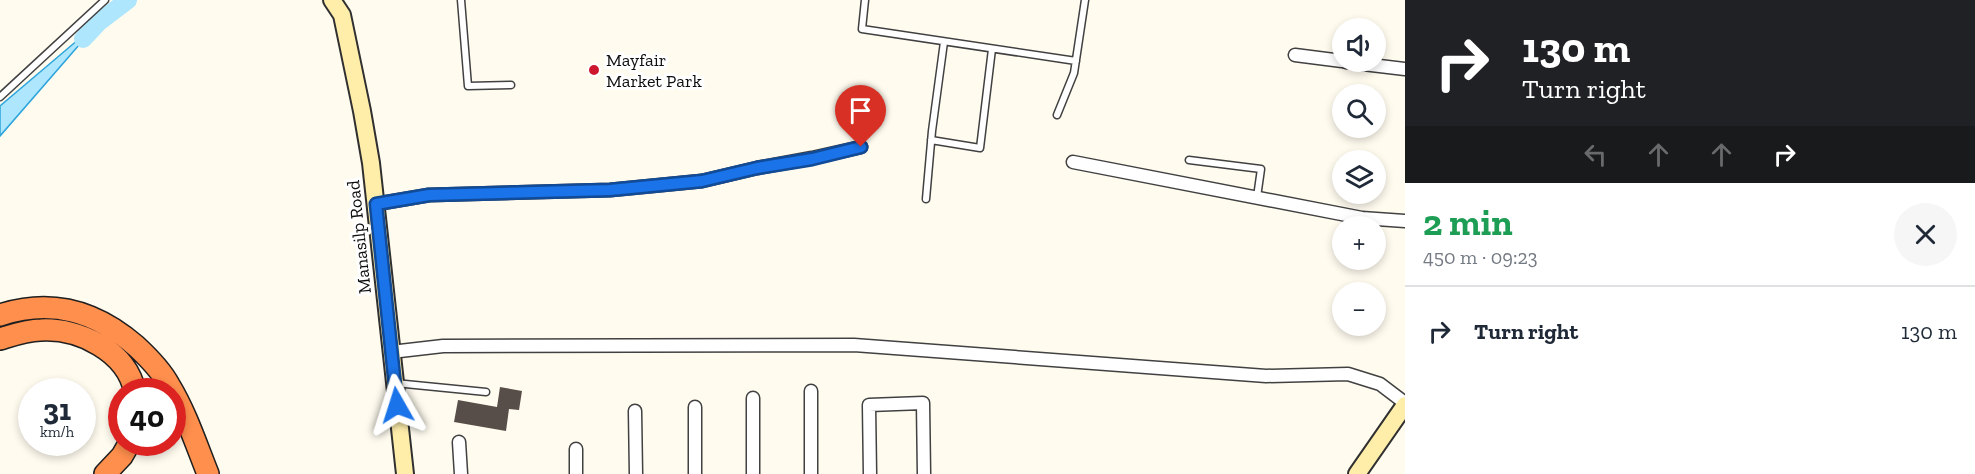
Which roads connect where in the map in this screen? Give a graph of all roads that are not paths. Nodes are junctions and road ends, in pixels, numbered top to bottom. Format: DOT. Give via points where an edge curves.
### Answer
graph roads {
  1 [pos="105,0"];
  2 [pos="332,0"];
  3 [pos="461,0"];
  4 [pos="865,0"];
  5 [pos="1085,0"];
  6 [pos="944,42"];
  7 [pos="992,49"];
  8 [pos="1295,55"];
  9 [pos="1332,60"];
  10 [pos="1076,61"];
  11 [pos="1386,67"];
  12 [pos="1405,69"];
  13 [pos="511,85"];
  14 [pos="0,97"];
  15 [pos="1057,115"];
  16 [pos="931,140"];
  17 [pos="861,147"];
  18 [pos="1189,160"];
  19 [pos="1073,162"];
  20 [pos="1257,198"];
  21 [pos="926,199"];
  22 [pos="376,204"];
  23 [pos="1405,221"];
  24 [pos="0,315"];
  25 [pos="0,339"];
  26 [pos="391,352"];
  27 [pos="130,378"];
  28 [pos="395,382"];
  29 [pos="811,391"];
  30 [pos="486,392"];
  31 [pos="753,398"];
  32 [pos="1405,404"];
  33 [pos="695,408"];
  34 [pos="635,411"];
  35 [pos="459,442"];
  36 [pos="576,449"];
  37 [pos="123,456"];
  38 [pos="105,474"];
  39 [pos="208,474"];
  40 [pos="405,474"];
  41 [pos="461,474"];
  42 [pos="576,474"];
  43 [pos="636,474"];
  44 [pos="696,474"];
  45 [pos="753,474"];
  46 [pos="811,474"];
  47 [pos="870,474"];
  48 [pos="924,474"];
  49 [pos="1358,474"];
  1 -- 14 [label="lane"];
  2 -- 22 [label="street, Manasilp Road" via="342,15"];
  3 -- 13 [label="lane" via="468,86"];
  4 -- 6 [label="lane" via="862,28"];
  5 -- 10 [label="lane"];
  6 -- 7 [label="lane"];
  6 -- 16 [label="lane"];
  7 -- 10 [label="lane"];
  7 -- 16 [label="lane" via="980,148"];
  8 -- 9 [label="street"];
  10 -- 15 [label="lane"];
  11 -- 12 [label="street"];
  16 -- 21 [label="lane"];
  17 -- 22 [label="street" via="702,181 610,190 429,195"];
  18 -- 20 [label="lane" via="1261,169"];
  19 -- 20 [label="street"];
  20 -- 23 [label="street" via="1362,218"];
  22 -- 26 [label="street, Manasilp Road"];
  24 -- 39 [label="highway" via="45,307 84,313 118,331 161,372 175,395"];
  25 -- 27 [label="highway" via="26,331 52,330 77,335 109,352"];
  26 -- 28 [label="street, Manasilp Road"];
  26 -- 32 [label="street" via="443,346 854,345 1266,376 1348,374 1380,384"];
  28 -- 30 [label="lane"];
  28 -- 40 [label="street, Manasilp Road"];
  29 -- 46 [label="street"];
  31 -- 45 [label="street"];
  32 -- 49 [label="street"];
  33 -- 44 [label="street"];
  34 -- 43 [label="street"];
  35 -- 41 [label="street"];
  36 -- 42 [label="street"];
  37 -- 38 [label="highway"];
  47 -- 48 [label="street" via="869,405 923,402"];
}
